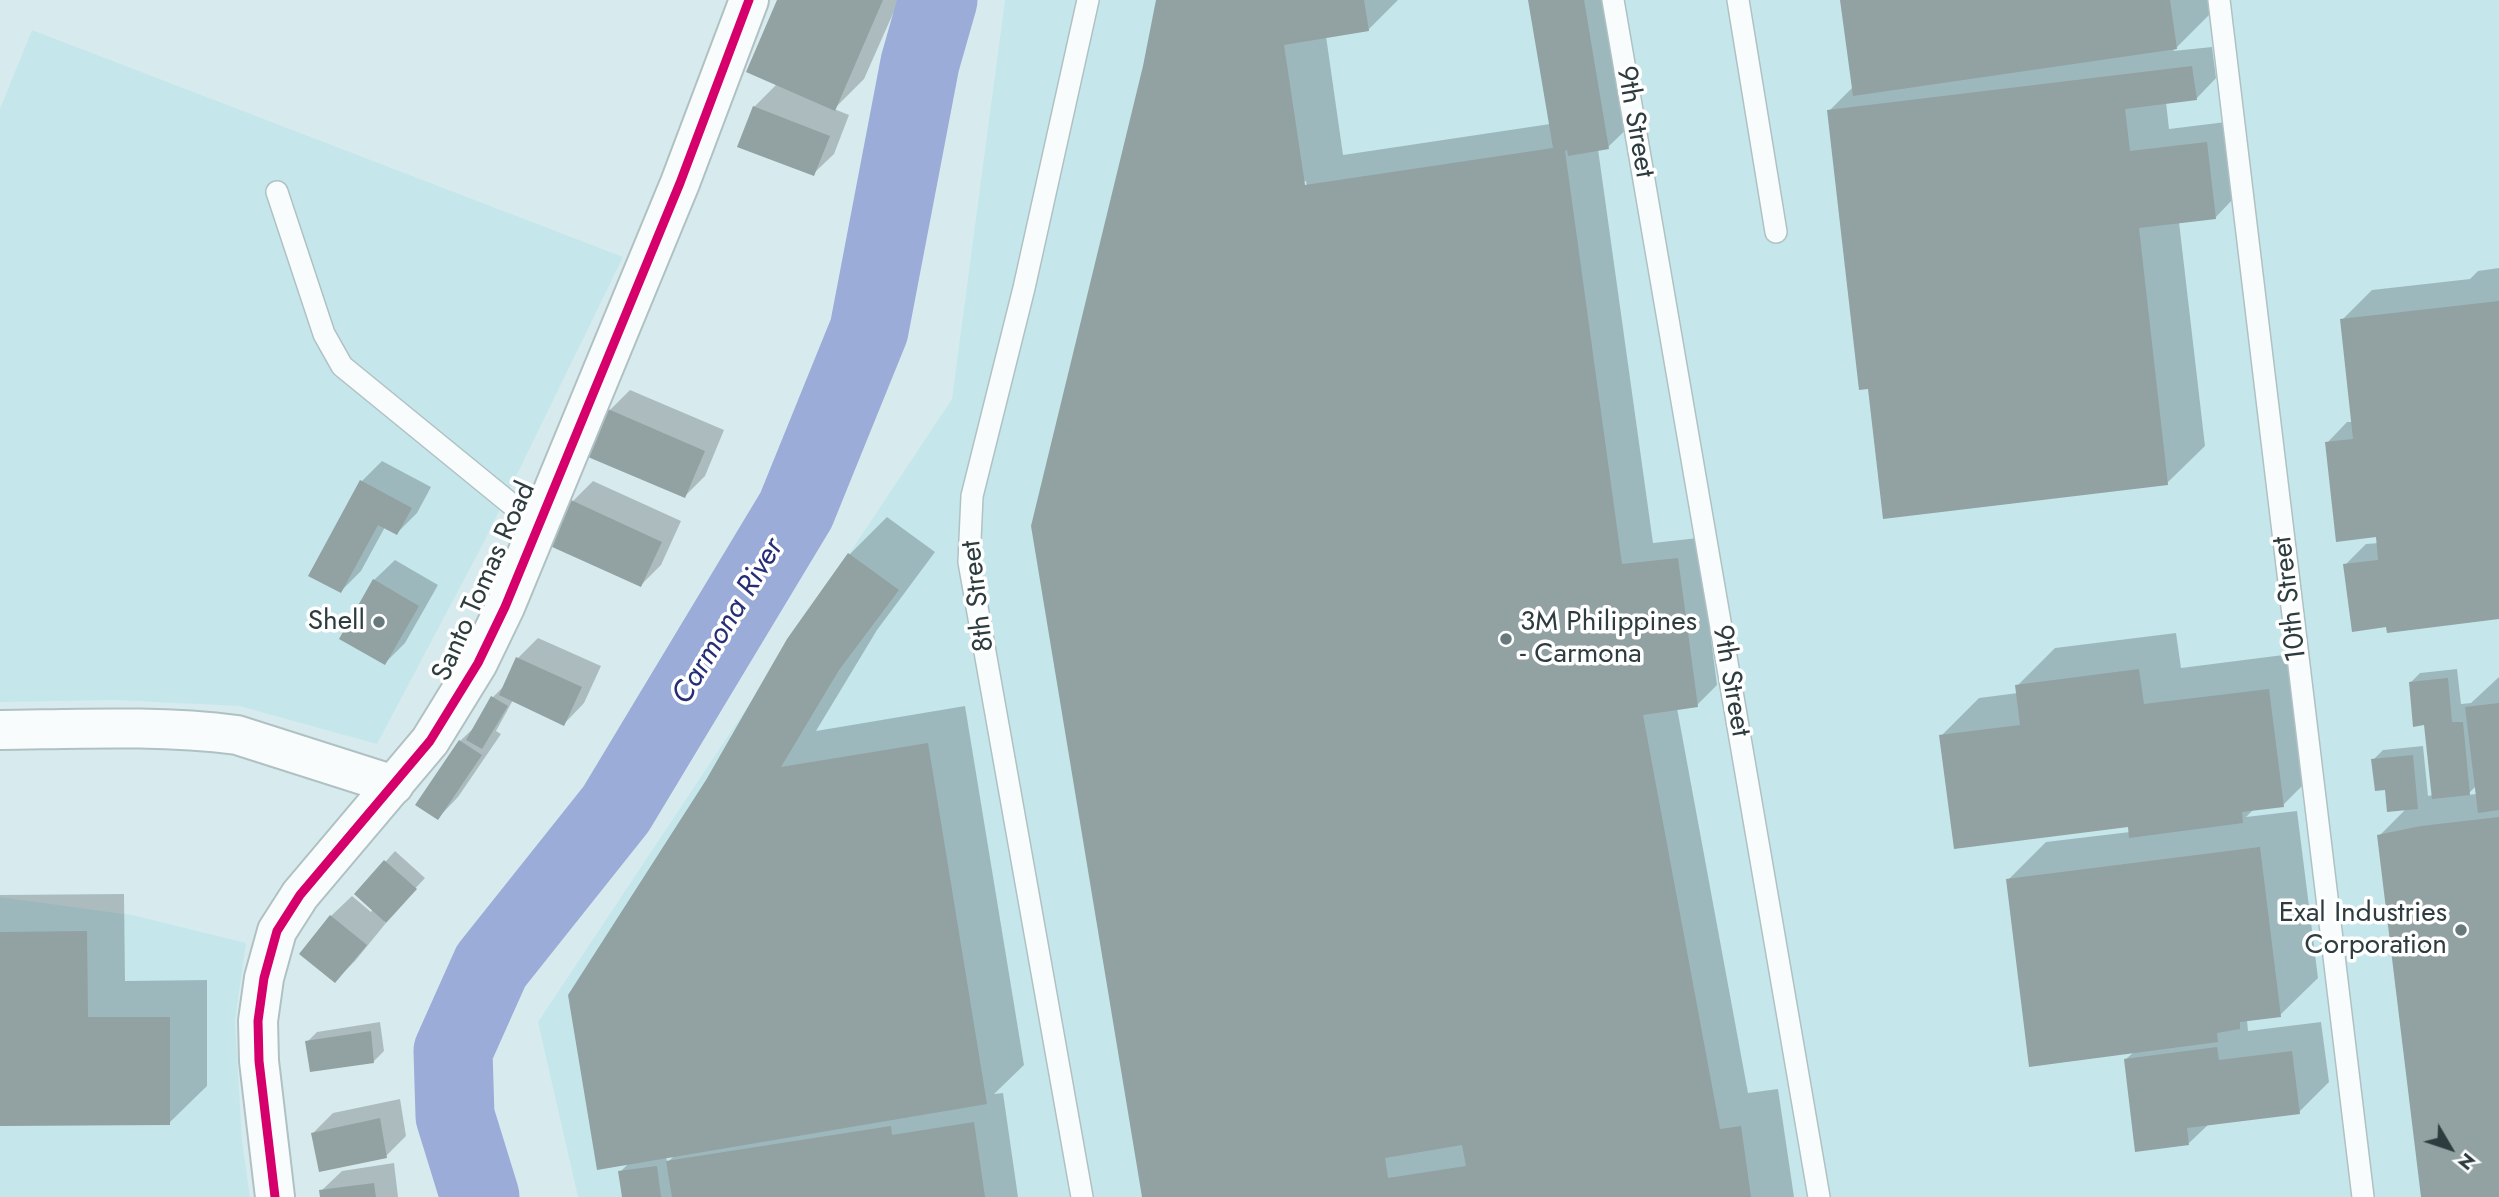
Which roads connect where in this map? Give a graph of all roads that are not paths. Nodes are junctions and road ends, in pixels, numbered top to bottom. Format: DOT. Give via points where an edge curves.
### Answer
graph roads {
  1 [pos="749,0"];
  2 [pos="1088,0"];
  3 [pos="1613,0"];
  4 [pos="1738,0"];
  5 [pos="2219,0"];
  6 [pos="277,192"];
  7 [pos="1776,232"];
  8 [pos="538,526"];
  9 [pos="0,730"];
  10 [pos="394,785"];
  11 [pos="275,1197"];
  12 [pos="1082,1197"];
  13 [pos="1819,1197"];
  14 [pos="2363,1197"];
  1 -- 8 [label="street, Santo Tomas Road" via="680,183"];
  2 -- 12 [label="lane, 8th Street" via="972,496 969,562"];
  3 -- 13 [label="lane, 9th Street"];
  4 -- 7 [label="lane"];
  5 -- 14 [label="lane, 10th Street"];
  6 -- 8 [label="lane" via="324,334 342,366"];
  8 -- 10 [label="street, Santo Tomas Road" via="478,663 430,741"];
  9 -- 10 [label="street" via="115,728 237,735"];
  10 -- 11 [label="street, Santo Tomas Road" via="276,930 258,1021"];
}
